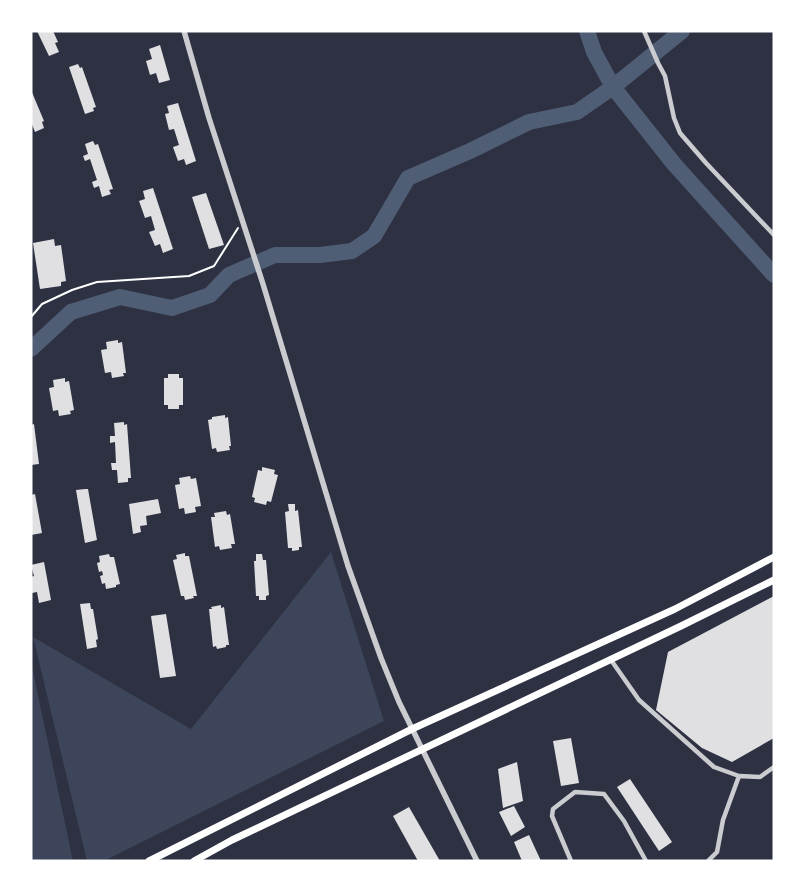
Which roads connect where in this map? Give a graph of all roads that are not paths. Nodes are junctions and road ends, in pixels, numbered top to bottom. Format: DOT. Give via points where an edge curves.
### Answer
graph roads {
  1 [pos="184,31"];
  2 [pos="644,31"];
  3 [pos="774,235"];
  4 [pos="774,557"];
  5 [pos="774,580"];
  6 [pos="611,660"];
  7 [pos="412,728"];
  8 [pos="422,750"];
  9 [pos="774,767"];
  10 [pos="739,776"];
  11 [pos="149,861"];
  12 [pos="194,861"];
  13 [pos="477,861"];
  14 [pos="571,861"];
  15 [pos="646,861"];
  16 [pos="708,861"];
  1 -- 7 [label="street" via="348,566 398,702"];
  2 -- 3 [label="street" via="665,76 680,133"];
  4 -- 7 [label="main road" via="675,609"];
  5 -- 6 [label="main road"];
  6 -- 8 [label="main road"];
  6 -- 10 [label="street" via="639,700 714,767"];
  7 -- 8 [label="street"];
  7 -- 11 [label="main road"];
  8 -- 12 [label="main road"];
  8 -- 13 [label="street"];
  9 -- 10 [label="street" via="760,777"];
  10 -- 16 [label="street" via="723,820 717,852"];
  14 -- 15 [label="street" via="552,816 553,809 574,792 604,794"];
}
